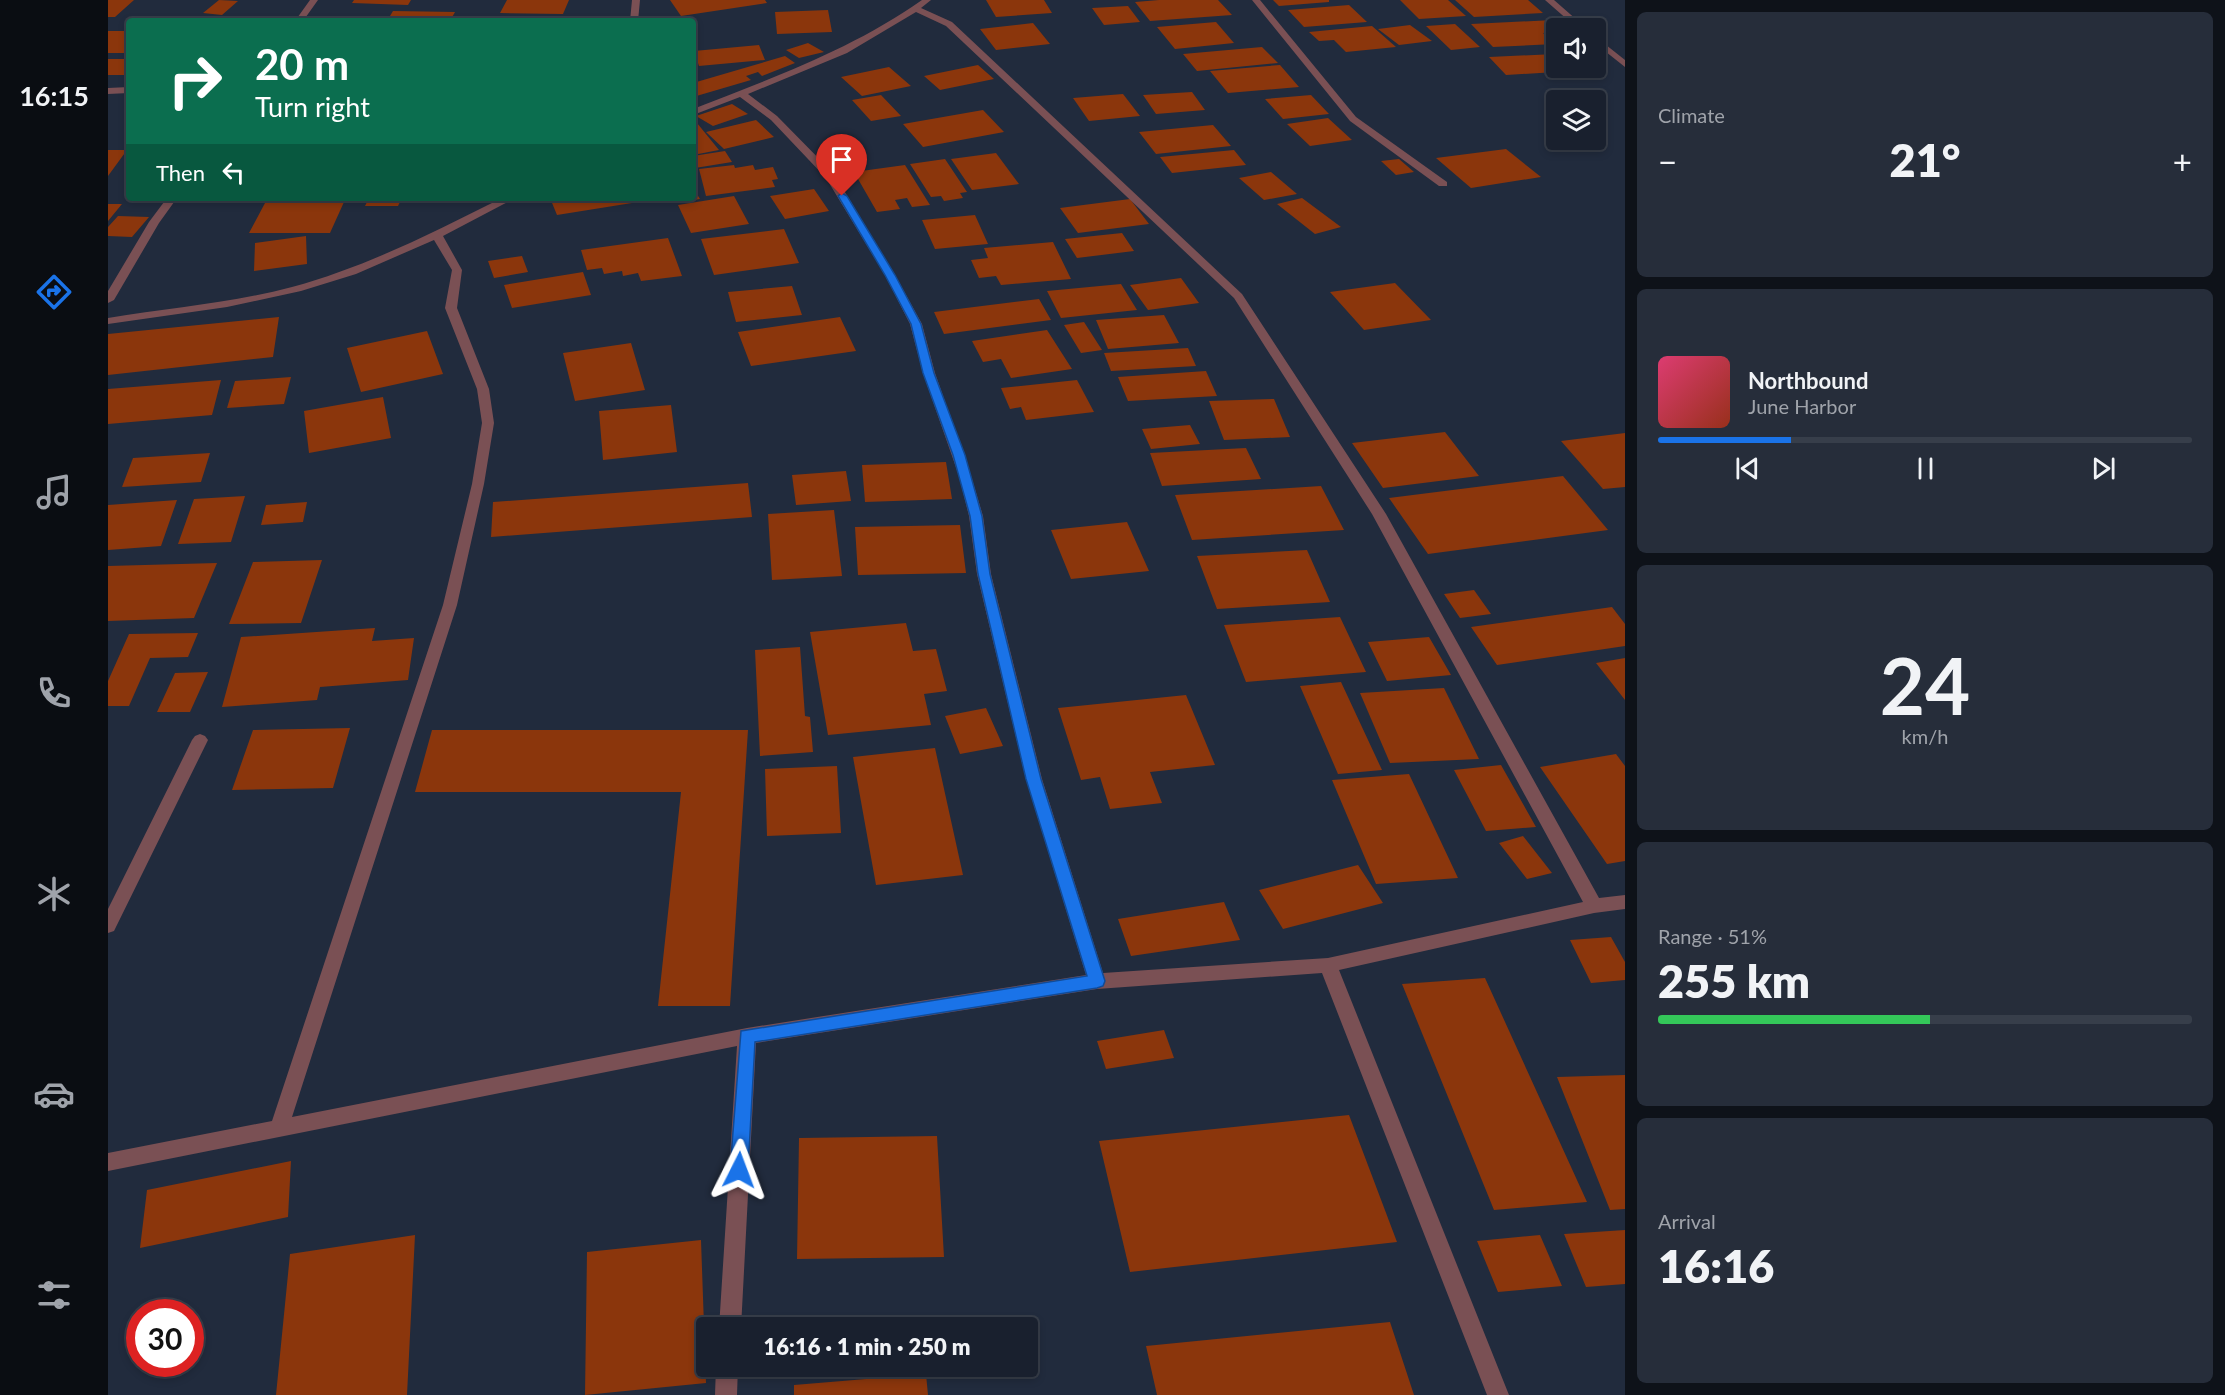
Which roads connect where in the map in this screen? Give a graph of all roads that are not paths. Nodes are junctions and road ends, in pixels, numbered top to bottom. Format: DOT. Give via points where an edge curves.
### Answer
graph roads {
  1 [pos="314,0"];
  2 [pos="636,0"];
  3 [pos="927,0"];
  4 [pos="1256,0"];
  5 [pos="1549,0"];
  6 [pos="916,9"];
  7 [pos="301,18"];
  8 [pos="634,18"];
  9 [pos="1570,18"];
  10 [pos="1606,48"];
  11 [pos="1625,64"];
  12 [pos="126,90"];
  13 [pos="108,91"];
  14 [pos="741,93"];
  15 [pos="696,111"];
  16 [pos="1443,184"];
  17 [pos="170,201"];
  18 [pos="504,201"];
  19 [pos="437,235"];
  20 [pos="108,300"];
  21 [pos="108,321"];
  22 [pos="200,740"];
  23 [pos="1625,902"];
  24 [pos="1594,906"];
  25 [pos="108,926"];
  26 [pos="1328,965"];
  27 [pos="1097,981"];
  28 [pos="747,1036"];
  29 [pos="279,1128"];
  30 [pos="108,1162"];
  31 [pos="731,1317"];
  32 [pos="727,1377"];
  33 [pos="726,1395"];
  34 [pos="1498,1395"];
  1 -- 7 [label="street"];
  2 -- 8 [label="street"];
  3 -- 6 [label="street"];
  4 -- 16 [label="street" via="1353,119"];
  5 -- 9 [label="street"];
  6 -- 14 [label="street" via="879,34 828,59"];
  6 -- 24 [label="street" via="949,24 1239,296 1379,514"];
  10 -- 11 [label="street"];
  12 -- 13 [label="street"];
  14 -- 15 [label="street"];
  14 -- 27 [label="street" via="774,118 831,176 916,324 976,516 984,574 1034,779"];
  17 -- 20 [label="street"];
  18 -- 19 [label="street"];
  19 -- 21 [label="street" via="361,268 296,290"];
  19 -- 29 [label="street" via="457,270 451,309 483,389 488,423 478,484 450,605"];
  22 -- 25 [label="street"];
  23 -- 24 [label="street"];
  24 -- 26 [label="street"];
  26 -- 27 [label="street"];
  26 -- 34 [label="street"];
  27 -- 28 [label="street"];
  28 -- 29 [label="street"];
  28 -- 31 [label="street"];
  29 -- 30 [label="street"];
  32 -- 33 [label="street"];
}
